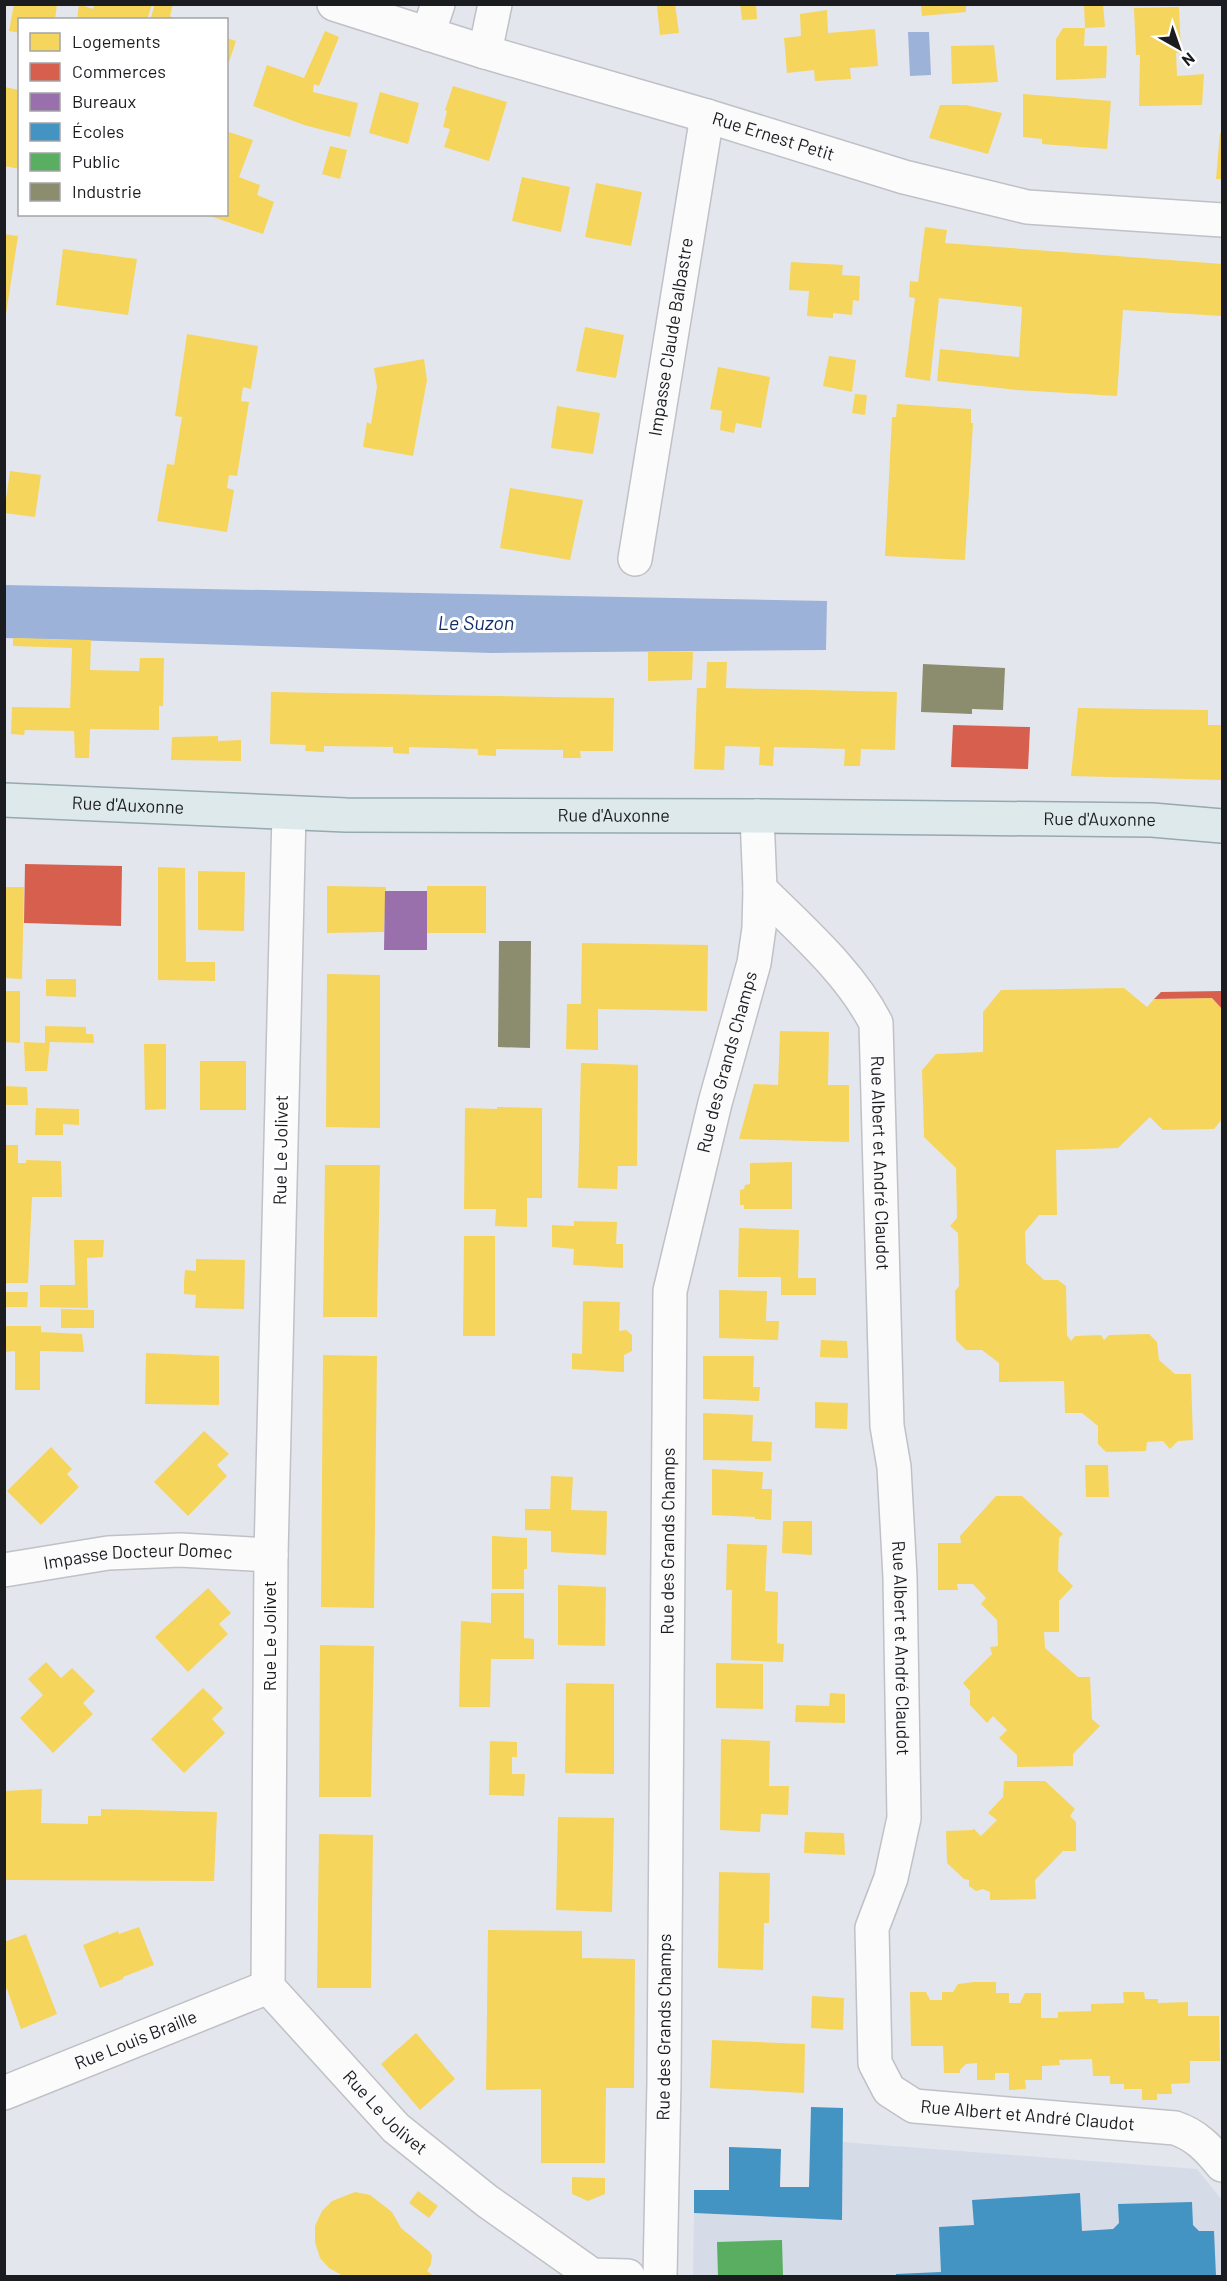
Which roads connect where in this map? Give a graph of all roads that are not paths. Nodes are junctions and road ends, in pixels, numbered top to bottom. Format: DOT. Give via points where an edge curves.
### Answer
graph roads {
  1 [pos="334,4"];
  2 [pos="495,4"];
  3 [pos="433,19"];
  4 [pos="485,52"];
  5 [pos="707,116"];
  6 [pos="1222,220"];
  7 [pos="635,559"];
  8 [pos="4,800"];
  9 [pos="289,813"];
  10 [pos="757,816"];
  11 [pos="1222,826"];
  12 [pos="760,889"];
  13 [pos="802,908"];
  14 [pos="271,1555"];
  15 [pos="4,1570"];
  16 [pos="268,1987"];
  17 [pos="4,2093"];
  18 [pos="1222,2164"];
  19 [pos="628,2277"];
  20 [pos="660,2277"];
  1 -- 3 [label="street, Rue Ernest Petit"];
  2 -- 4 [label="street"];
  3 -- 4 [label="street, Rue Ernest Petit"];
  4 -- 5 [label="street, Rue Ernest Petit"];
  5 -- 6 [label="street, Rue Ernest Petit" via="904,177 1027,207"];
  5 -- 7 [label="street, Impasse Claude Balbastre"];
  8 -- 9 [label="main road, Rue d'Auxonne"];
  9 -- 10 [label="main road, Rue d'Auxonne"];
  9 -- 14 [label="street, Rue Le Jolivet"];
  10 -- 11 [label="main road, Rue d'Auxonne" via="1152,820"];
  10 -- 12 [label="street, Rue des Grands Champs"];
  12 -- 13 [label="street"];
  12 -- 18 [label="street, Rue Albert et André Claudot" via="864,999 876,1023 887,1426 894,1467 900,1577 904,1818 891,1878 872,1928 875,2063 889,2090 914,2106 1175,2128 1191,2134"];
  12 -- 20 [label="street, Rue des Grands Champs" via="754,963 715,1103 670,1291"];
  14 -- 15 [label="street, Impasse Docteur Domec" via="180,1550 108,1553"];
  14 -- 16 [label="street, Rue Le Jolivet"];
  16 -- 17 [label="street, Rue Louis Braille"];
  16 -- 19 [label="street, Rue Le Jolivet" via="396,2128 487,2201 592,2275"];
}
